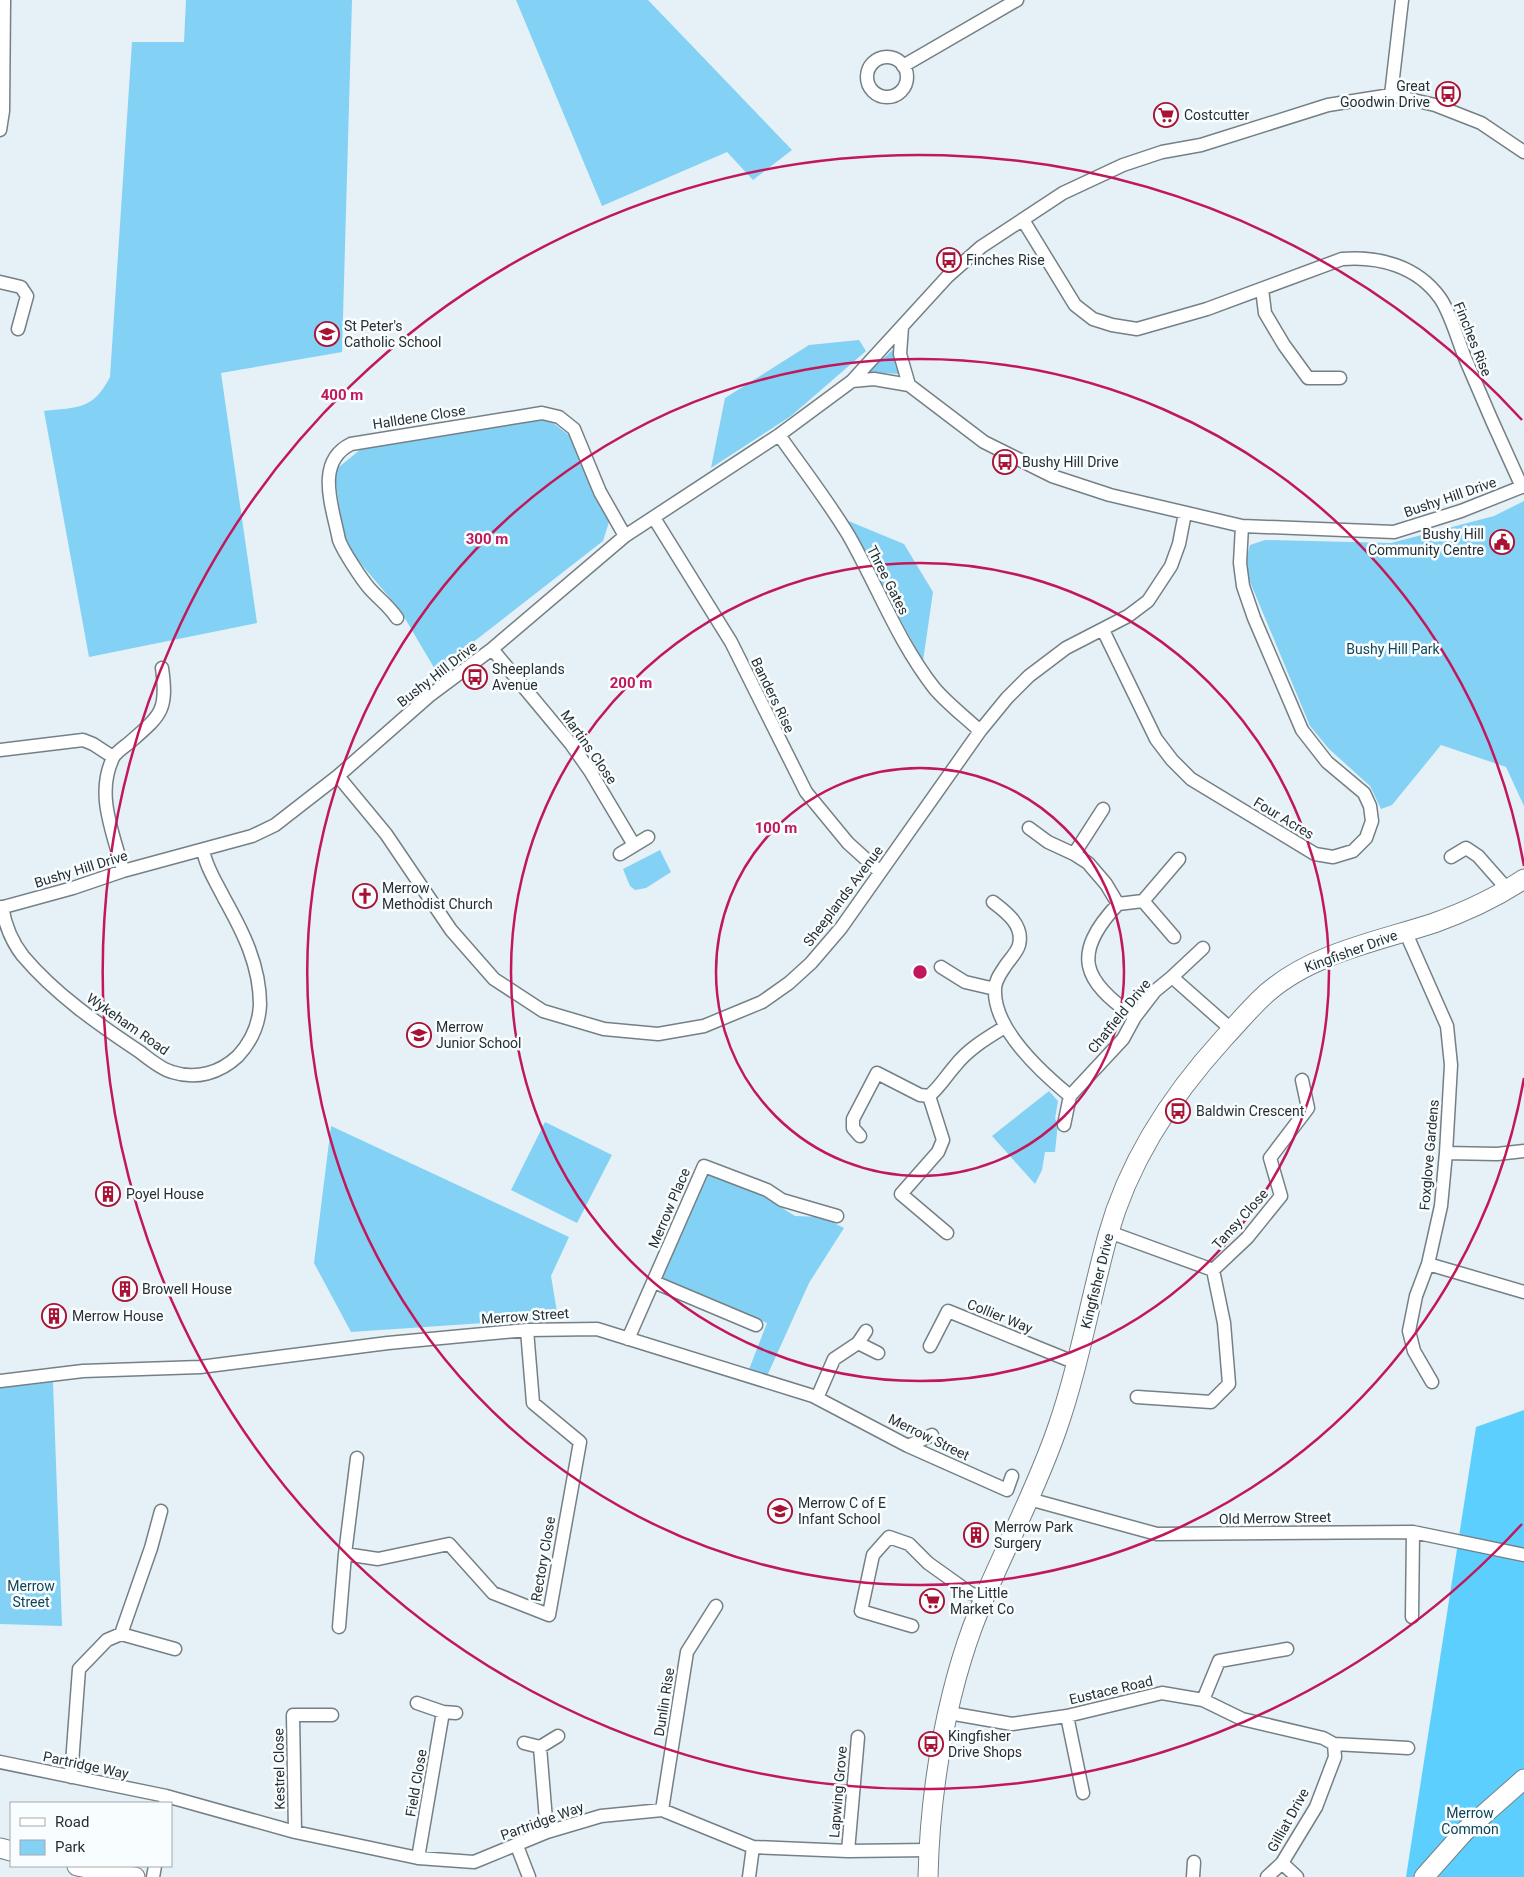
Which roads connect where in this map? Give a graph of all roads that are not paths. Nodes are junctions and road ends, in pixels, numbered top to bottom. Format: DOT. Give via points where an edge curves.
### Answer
graph roads {
  1 [pos="4,0"];
  2 [pos="1017,0"];
  3 [pos="1402,0"];
  4 [pos="904,66"];
  5 [pos="1391,95"];
  6 [pos="0,130"];
  7 [pos="1524,152"];
  8 [pos="1023,220"];
  9 [pos="0,282"];
  10 [pos="1262,288"];
  11 [pos="902,327"];
  12 [pos="18,329"];
  13 [pos="1340,378"];
  14 [pos="852,381"];
  15 [pos="909,384"];
  16 [pos="780,436"];
  17 [pos="1523,487"];
  18 [pos="1185,513"];
  19 [pos="654,518"];
  20 [pos="1242,526"];
  21 [pos="625,536"];
  22 [pos="397,618"];
  23 [pos="1102,630"];
  24 [pos="492,649"];
  25 [pos="162,668"];
  26 [pos="980,731"];
  27 [pos="0,750"];
  28 [pos="113,757"];
  29 [pos="338,776"];
  30 [pos="1103,809"];
  31 [pos="1029,828"];
  32 [pos="648,837"];
  33 [pos="634,845"];
  34 [pos="203,850"];
  35 [pos="620,854"];
  36 [pos="1074,854"];
  37 [pos="1451,857"];
  38 [pos="1178,859"];
  39 [pos="123,871"];
  40 [pos="880,872"];
  41 [pos="1524,879"];
  42 [pos="1508,890"];
  43 [pos="1143,901"];
  44 [pos="993,902"];
  45 [pos="1118,904"];
  46 [pos="1,907"];
  47 [pos="1405,931"];
  48 [pos="1174,937"];
  49 [pos="1202,948"];
  50 [pos="941,967"];
  51 [pos="1172,976"];
  52 [pos="995,989"];
  53 [pos="1135,1016"];
  54 [pos="1005,1027"];
  55 [pos="1232,1030"];
  56 [pos="1302,1080"];
  57 [pos="929,1096"];
  58 [pos="1070,1096"];
  59 [pos="1064,1125"];
  60 [pos="860,1136"];
  61 [pos="1524,1151"];
  62 [pos="1446,1153"];
  63 [pos="838,1216"];
  64 [pos="1109,1232"];
  65 [pos="947,1233"];
  66 [pos="1428,1264"];
  67 [pos="1213,1270"];
  68 [pos="654,1282"];
  69 [pos="1524,1292"];
  70 [pos="756,1325"];
  71 [pos="527,1330"];
  72 [pos="866,1330"];
  73 [pos="628,1339"];
  74 [pos="858,1344"];
  75 [pos="930,1346"];
  76 [pos="878,1353"];
  77 [pos="1076,1363"];
  78 [pos="0,1381"];
  79 [pos="1432,1382"];
  80 [pos="1138,1396"];
  81 [pos="817,1398"];
  82 [pos="932,1435"];
  83 [pos="908,1446"];
  84 [pos="357,1458"];
  85 [pos="1012,1476"];
  86 [pos="1029,1499"];
  87 [pos="161,1511"];
  88 [pos="1413,1532"];
  89 [pos="345,1554"];
  90 [pos="1524,1555"];
  91 [pos="983,1598"];
  92 [pos="716,1606"];
  93 [pos="1412,1617"];
  94 [pos="912,1626"];
  95 [pos="338,1627"];
  96 [pos="121,1634"];
  97 [pos="175,1649"];
  98 [pos="1287,1649"];
  99 [pos="1203,1700"];
  100 [pos="417,1703"];
  101 [pos="443,1712"];
  102 [pos="456,1713"];
  103 [pos="949,1713"];
  104 [pos="332,1715"];
  105 [pos="1067,1716"];
  106 [pos="558,1736"];
  107 [pos="858,1737"];
  108 [pos="524,1743"];
  109 [pos="1334,1744"];
  110 [pos="540,1747"];
  111 [pos="1408,1748"];
  112 [pos="0,1762"];
  113 [pos="71,1777"];
  114 [pos="1524,1779"];
  115 [pos="1082,1793"];
  116 [pos="166,1800"];
  117 [pos="662,1810"];
  118 [pos="295,1832"];
  119 [pos="547,1832"];
  120 [pos="517,1846"];
  121 [pos="753,1847"];
  122 [pos="929,1850"];
  123 [pos="848,1851"];
  124 [pos="418,1858"];
  125 [pos="1194,1862"];
  126 [pos="1282,1863"];
  127 [pos="82,1867"];
  128 [pos="135,1877"];
  129 [pos="529,1877"];
  130 [pos="749,1877"];
  131 [pos="928,1877"];
  132 [pos="1194,1877"];
  133 [pos="1267,1877"];
  134 [pos="1297,1877"];
  135 [pos="1424,1877"];
  1 -- 6 [label="street"];
  2 -- 4 [label="street"];
  3 -- 5 [label="street"];
  5 -- 7 [label="street, Bushy Hill Drive" via="1435,105 1481,123"];
  5 -- 8 [label="street, Bushy Hill Drive" via="1328,105 1201,145 1162,152 1123,165 1063,193"];
  8 -- 10 [label="street, Finches Rise" via="1075,305 1093,319 1112,325 1137,329 1207,309"];
  8 -- 11 [label="street, Bushy Hill Drive" via="981,247 948,276"];
  9 -- 12 [label="street" via="21,287 27,296"];
  10 -- 13 [label="street" via="1265,313 1308,378"];
  10 -- 17 [label="street, Finches Rise" via="1342,259 1360,257 1404,268 1423,281 1440,298 1493,425"];
  11 -- 14 [label="street, Bushy Hill Drive"];
  11 -- 15 [label="street" via="900,354"];
  14 -- 15 [label="street, Bushy Hill Drive" via="874,379"];
  14 -- 16 [label="street, Bushy Hill Drive"];
  15 -- 18 [label="street, Bushy Hill Drive" via="984,442 1052,476 1110,495"];
  16 -- 19 [label="street, Bushy Hill Drive"];
  16 -- 26 [label="street, Three Gates" via="848,536 898,633 925,674 951,705"];
  17 -- 20 [label="street, Bushy Hill Drive" via="1394,532"];
  18 -- 20 [label="street, Bushy Hill Drive"];
  18 -- 23 [label="street, Sheeplands Avenue" via="1171,566 1148,601"];
  19 -- 21 [label="street, Bushy Hill Drive"];
  19 -- 40 [label="street, Banders Rise" via="730,642 806,792 848,843"];
  20 -- 23 [label="street, Four Acres" via="1240,563 1243,586 1302,730 1328,762 1364,793 1370,806 1372,821 1366,838 1353,851 1333,857 1315,854 1191,779 1156,739"];
  21 -- 22 [label="street, Halldene Close" via="600,492 574,429 552,414 351,444 334,458 328,474 338,540 371,590"];
  21 -- 24 [label="street, Bushy Hill Drive"];
  23 -- 26 [label="street, Sheeplands Avenue" via="1066,648 1029,676"];
  24 -- 29 [label="street, Bushy Hill Drive" via="429,696"];
  24 -- 33 [label="street, Martins Close" via="571,744"];
  25 -- 28 [label="street" via="164,703 158,715"];
  26 -- 40 [label="street, Sheeplands Avenue"];
  27 -- 28 [label="street" via="83,740"];
  28 -- 39 [label="street" via="106,786 106,809"];
  29 -- 34 [label="street, Bushy Hill Drive" via="264,832"];
  29 -- 40 [label="street, Sheeplands Avenue" via="386,834 451,930 494,979 544,1011 604,1029 658,1034 704,1026 762,1002 811,963 841,928"];
  30 -- 36 [label="street"];
  31 -- 36 [label="street" via="1048,842"];
  32 -- 33 [label="street"];
  33 -- 35 [label="street"];
  34 -- 39 [label="street, Bushy Hill Drive"];
  34 -- 46 [label="street, Wykeham Road" via="207,865 239,924 259,982 260,1008 253,1037 232,1062 213,1074 171,1072 69,1000 22,956"];
  36 -- 45 [label="street" via="1088,863"];
  37 -- 42 [label="street" via="1466,848 1478,856"];
  38 -- 43 [label="street"];
  39 -- 46 [label="street, Bushy Hill Drive"];
  41 -- 42 [label="street, Kingfisher Drive"];
  42 -- 47 [label="street, Kingfisher Drive" via="1458,913"];
  43 -- 45 [label="street"];
  43 -- 48 [label="street"];
  44 -- 52 [label="street" via="1012,917 1019,936 1018,946 999,976"];
  45 -- 53 [label="street" via="1094,934 1089,946 1089,959 1092,976 1101,990"];
  47 -- 55 [label="street, Kingfisher Drive" via="1299,970 1271,990"];
  47 -- 62 [label="street, Foxglove Gardens" via="1447,1026 1451,1065"];
  49 -- 51 [label="street, Chatfield Drive"];
  50 -- 52 [label="street" via="965,982"];
  51 -- 53 [label="street, Chatfield Drive"];
  51 -- 55 [label="street, Chatfield Drive"];
  52 -- 54 [label="street"];
  53 -- 58 [label="street, Chatfield Drive" via="1123,1039"];
  54 -- 57 [label="street" via="968,1052"];
  54 -- 58 [label="street" via="1043,1074"];
  55 -- 64 [label="street, Kingfisher Drive" via="1169,1105 1143,1149"];
  56 -- 67 [label="street, Tansy Close" via="1308,1108 1270,1158 1282,1196 1247,1238"];
  57 -- 60 [label="street" via="920,1095 877,1073 853,1119 853,1128"];
  57 -- 65 [label="street" via="943,1140 938,1152 901,1194"];
  58 -- 59 [label="street"];
  61 -- 62 [label="street"];
  62 -- 66 [label="street, Foxglove Gardens" via="1441,1206"];
  63 -- 68 [label="street, Merrow Place" via="782,1200 767,1190 704,1166"];
  64 -- 67 [label="street"];
  64 -- 77 [label="street, Kingfisher Drive"];
  66 -- 69 [label="street"];
  66 -- 79 [label="street, Foxglove Gardens" via="1416,1296 1409,1331 1414,1350"];
  67 -- 80 [label="street" via="1224,1323 1229,1384 1211,1402"];
  68 -- 70 [label="street"];
  68 -- 73 [label="street, Merrow Place"];
  71 -- 73 [label="street, Merrow Street" via="597,1328"];
  71 -- 78 [label="street, Merrow Street" via="388,1343 200,1367 56,1373"];
  71 -- 89 [label="street, Rectory Close" via="533,1403 580,1442 548,1615 493,1593 449,1544 378,1559"];
  72 -- 74 [label="street"];
  73 -- 81 [label="street, Merrow Street"];
  74 -- 76 [label="street"];
  74 -- 81 [label="street" via="834,1358"];
  75 -- 77 [label="street, Collier Way" via="948,1311"];
  77 -- 86 [label="street, Kingfisher Drive" via="1058,1429"];
  81 -- 83 [label="street, Merrow Street"];
  82 -- 83 [label="street"];
  83 -- 85 [label="street, Merrow Street" via="1008,1490"];
  84 -- 89 [label="street"];
  86 -- 88 [label="street, Old Merrow Street" via="1157,1534"];
  86 -- 91 [label="street, Kingfisher Drive"];
  87 -- 96 [label="street"];
  88 -- 90 [label="street, Old Merrow Street"];
  88 -- 93 [label="street"];
  89 -- 95 [label="street"];
  91 -- 94 [label="street" via="970,1593 928,1563 909,1544 889,1537 872,1555 862,1611"];
  91 -- 103 [label="street, Kingfisher Drive" via="964,1653"];
  92 -- 117 [label="street, Dunlin Rise" via="687,1652"];
  96 -- 97 [label="street"];
  96 -- 113 [label="street" via="107,1640 79,1669"];
  98 -- 99 [label="street" via="1219,1661"];
  99 -- 105 [label="street, Eustace Road" via="1162,1694"];
  99 -- 109 [label="street, Eustace Road" via="1242,1719 1323,1738"];
  100 -- 101 [label="street"];
  101 -- 102 [label="street"];
  101 -- 124 [label="street, Field Close"];
  103 -- 105 [label="street, Eustace Road" via="1012,1724"];
  103 -- 122 [label="street, Kingfisher Drive" via="934,1797"];
  104 -- 118 [label="street, Kestrel Close" via="293,1716"];
  105 -- 115 [label="street"];
  106 -- 110 [label="street"];
  107 -- 123 [label="street, Lapwing Grove"];
  108 -- 110 [label="street"];
  109 -- 111 [label="street, Eustace Road"];
  109 -- 126 [label="street, Gilliat Drive" via="1335,1757 1316,1807"];
  110 -- 119 [label="street"];
  112 -- 113 [label="street, Partridge Way"];
  113 -- 116 [label="street, Partridge Way"];
  114 -- 135 [label="street" via="1465,1831"];
  116 -- 118 [label="street, Partridge Way"];
  117 -- 119 [label="street, Partridge Way" via="601,1816"];
  117 -- 121 [label="street, Partridge Way"];
  118 -- 124 [label="street, Partridge Way"];
  119 -- 120 [label="street, Partridge Way"];
  120 -- 124 [label="street, Partridge Way" via="474,1862"];
  120 -- 129 [label="street"];
  121 -- 123 [label="street, Partridge Way"];
  121 -- 130 [label="street"];
  122 -- 123 [label="street, Partridge Way"];
  122 -- 131 [label="street, Kingfisher Drive"];
  125 -- 132 [label="street"];
  126 -- 133 [label="street, Gilliat Drive"];
  126 -- 134 [label="street"];
  127 -- 128 [label="street"];
}
